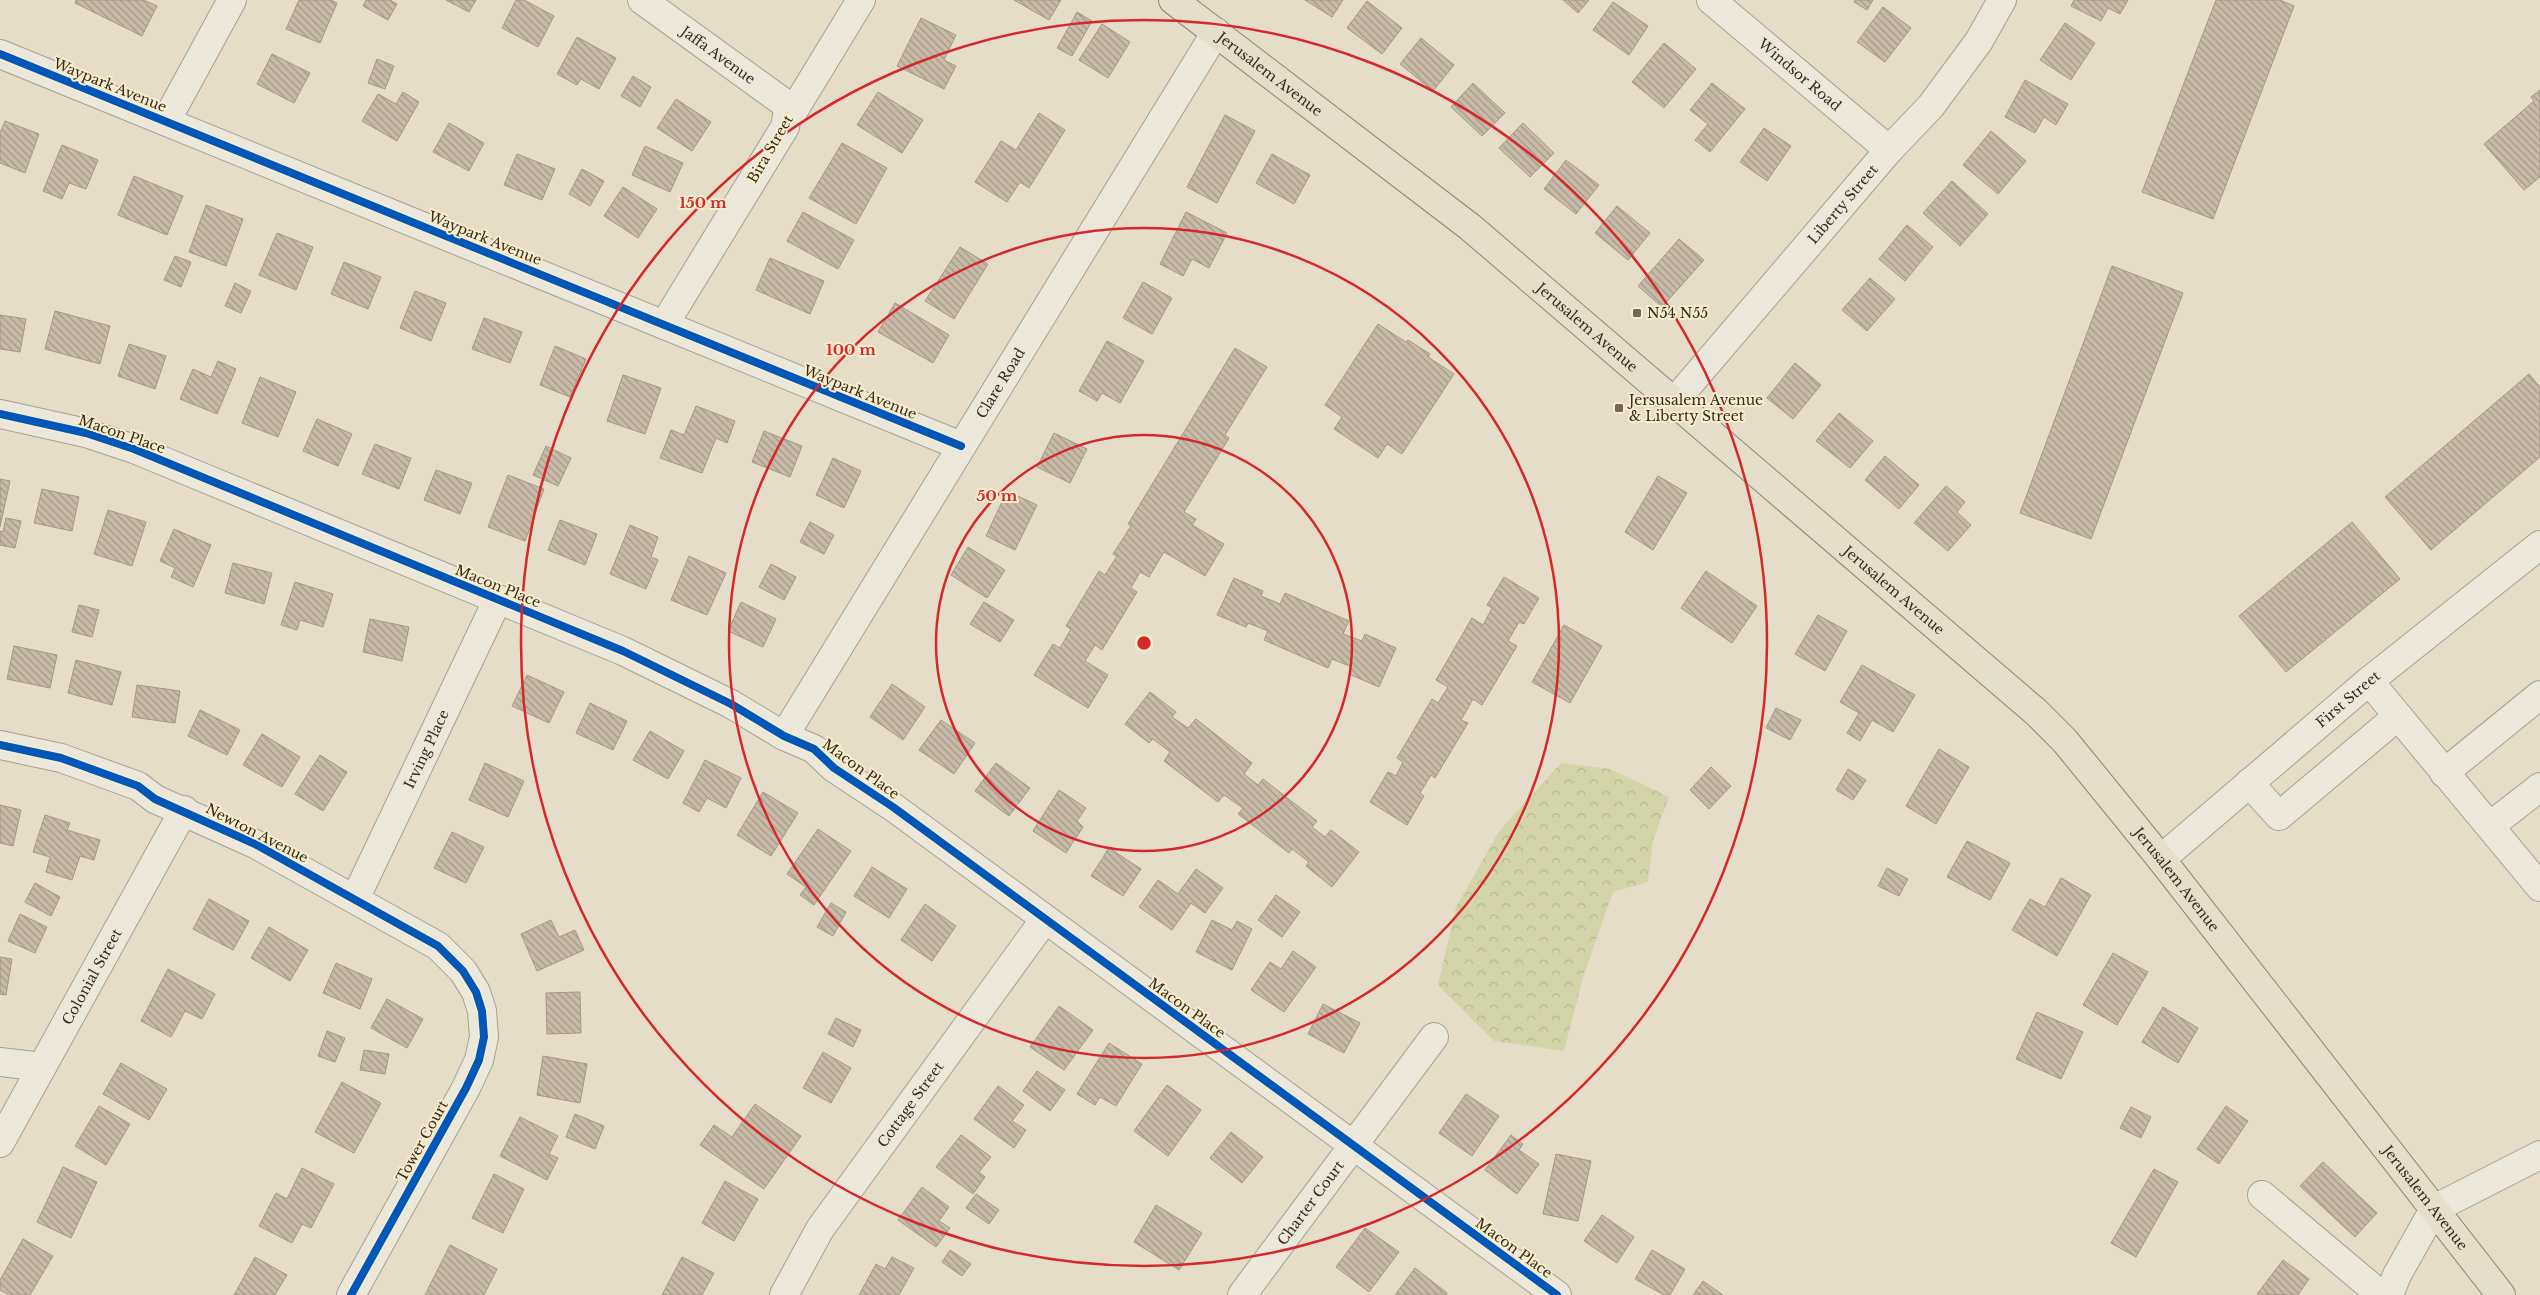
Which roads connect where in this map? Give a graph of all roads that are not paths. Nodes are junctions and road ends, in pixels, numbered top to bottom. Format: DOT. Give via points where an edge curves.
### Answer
graph roads {
  1 [pos="232,0"];
  2 [pos="642,0"];
  3 [pos="861,0"];
  4 [pos="1173,0"];
  5 [pos="1711,0"];
  6 [pos="2002,0"];
  7 [pos="1216,32"];
  8 [pos="0,54"];
  9 [pos="794,110"];
  10 [pos="166,121"];
  11 [pos="1889,150"];
  12 [pos="664,325"];
  13 [pos="1674,402"];
  14 [pos="0,414"];
  15 [pos="961,446"];
  16 [pos="2540,545"];
  17 [pos="498,599"];
  18 [pos="2369,682"];
  19 [pos="2540,695"];
  20 [pos="2398,716"];
  21 [pos="784,736"];
  22 [pos="0,745"];
  23 [pos="2444,773"];
  24 [pos="2250,783"];
  25 [pos="2540,787"];
  26 [pos="184,810"];
  27 [pos="2490,826"];
  28 [pos="2161,859"];
  29 [pos="2540,887"];
  30 [pos="355,899"];
  31 [pos="1045,920"];
  32 [pos="476,992"];
  33 [pos="1434,1037"];
  34 [pos="0,1062"];
  35 [pos="42,1067"];
  36 [pos="0,1143"];
  37 [pos="1353,1144"];
  38 [pos="2540,1155"];
  39 [pos="2262,1195"];
  40 [pos="2434,1209"];
  41 [pos="351,1295"];
  42 [pos="784,1295"];
  43 [pos="1242,1295"];
  44 [pos="1557,1295"];
  45 [pos="2381,1295"];
  46 [pos="2389,1295"];
  47 [pos="2500,1295"];
  1 -- 10 [label="street"];
  2 -- 9 [label="street, Jaffa Avenue"];
  3 -- 9 [label="street, Bira Street"];
  4 -- 7 [label="main road, Jerusalem Avenue"];
  5 -- 11 [label="street, Windsor Road"];
  6 -- 11 [label="street, Liberty Street" via="1979,41 1931,106"];
  7 -- 13 [label="main road, Jerusalem Avenue" via="1470,227"];
  7 -- 15 [label="street, Clare Road"];
  8 -- 10 [label="street, Waypark Avenue"];
  9 -- 12 [label="street, Bira Street" via="787,116 786,127"];
  10 -- 12 [label="street, Waypark Avenue"];
  11 -- 13 [label="street, Liberty Street"];
  12 -- 15 [label="street, Waypark Avenue"];
  13 -- 28 [label="main road, Jerusalem Avenue" via="2023,699 2065,741"];
  14 -- 17 [label="street, Macon Place" via="86,433 134,449"];
  15 -- 21 [label="street, Clare Road"];
  16 -- 18 [label="street, First Street"];
  17 -- 21 [label="street, Macon Place" via="624,651 731,704"];
  17 -- 30 [label="street, Irving Place"];
  18 -- 20 [label="street"];
  18 -- 24 [label="street, First Street"];
  19 -- 23 [label="street"];
  20 -- 23 [label="street"];
  20 -- 24 [label="street" via="2279,816"];
  21 -- 31 [label="street, Macon Place" via="814,749 834,768 893,807"];
  22 -- 26 [label="street, Newton Avenue" via="61,758 138,786 155,799"];
  23 -- 27 [label="street"];
  24 -- 28 [label="street, First Street"];
  25 -- 27 [label="street"];
  26 -- 30 [label="street, Newton Avenue" via="255,844"];
  26 -- 35 [label="street, Colonial Street"];
  27 -- 29 [label="street"];
  28 -- 40 [label="main road, Jerusalem Avenue"];
  30 -- 32 [label="street, Newton Avenue" via="438,946 463,971"];
  31 -- 37 [label="street, Macon Place"];
  31 -- 42 [label="street, Cottage Street" via="820,1229"];
  32 -- 41 [label="street, Tower Court" via="482,1011 484,1036 479,1060"];
  33 -- 37 [label="street, Charter Court"];
  34 -- 35 [label="street"];
  35 -- 36 [label="street, Colonial Street"];
  37 -- 43 [label="street, Charter Court"];
  37 -- 44 [label="street, Macon Place"];
  38 -- 40 [label="street"];
  39 -- 45 [label="street"];
  40 -- 46 [label="street"];
  40 -- 47 [label="main road, Jerusalem Avenue"];
}
